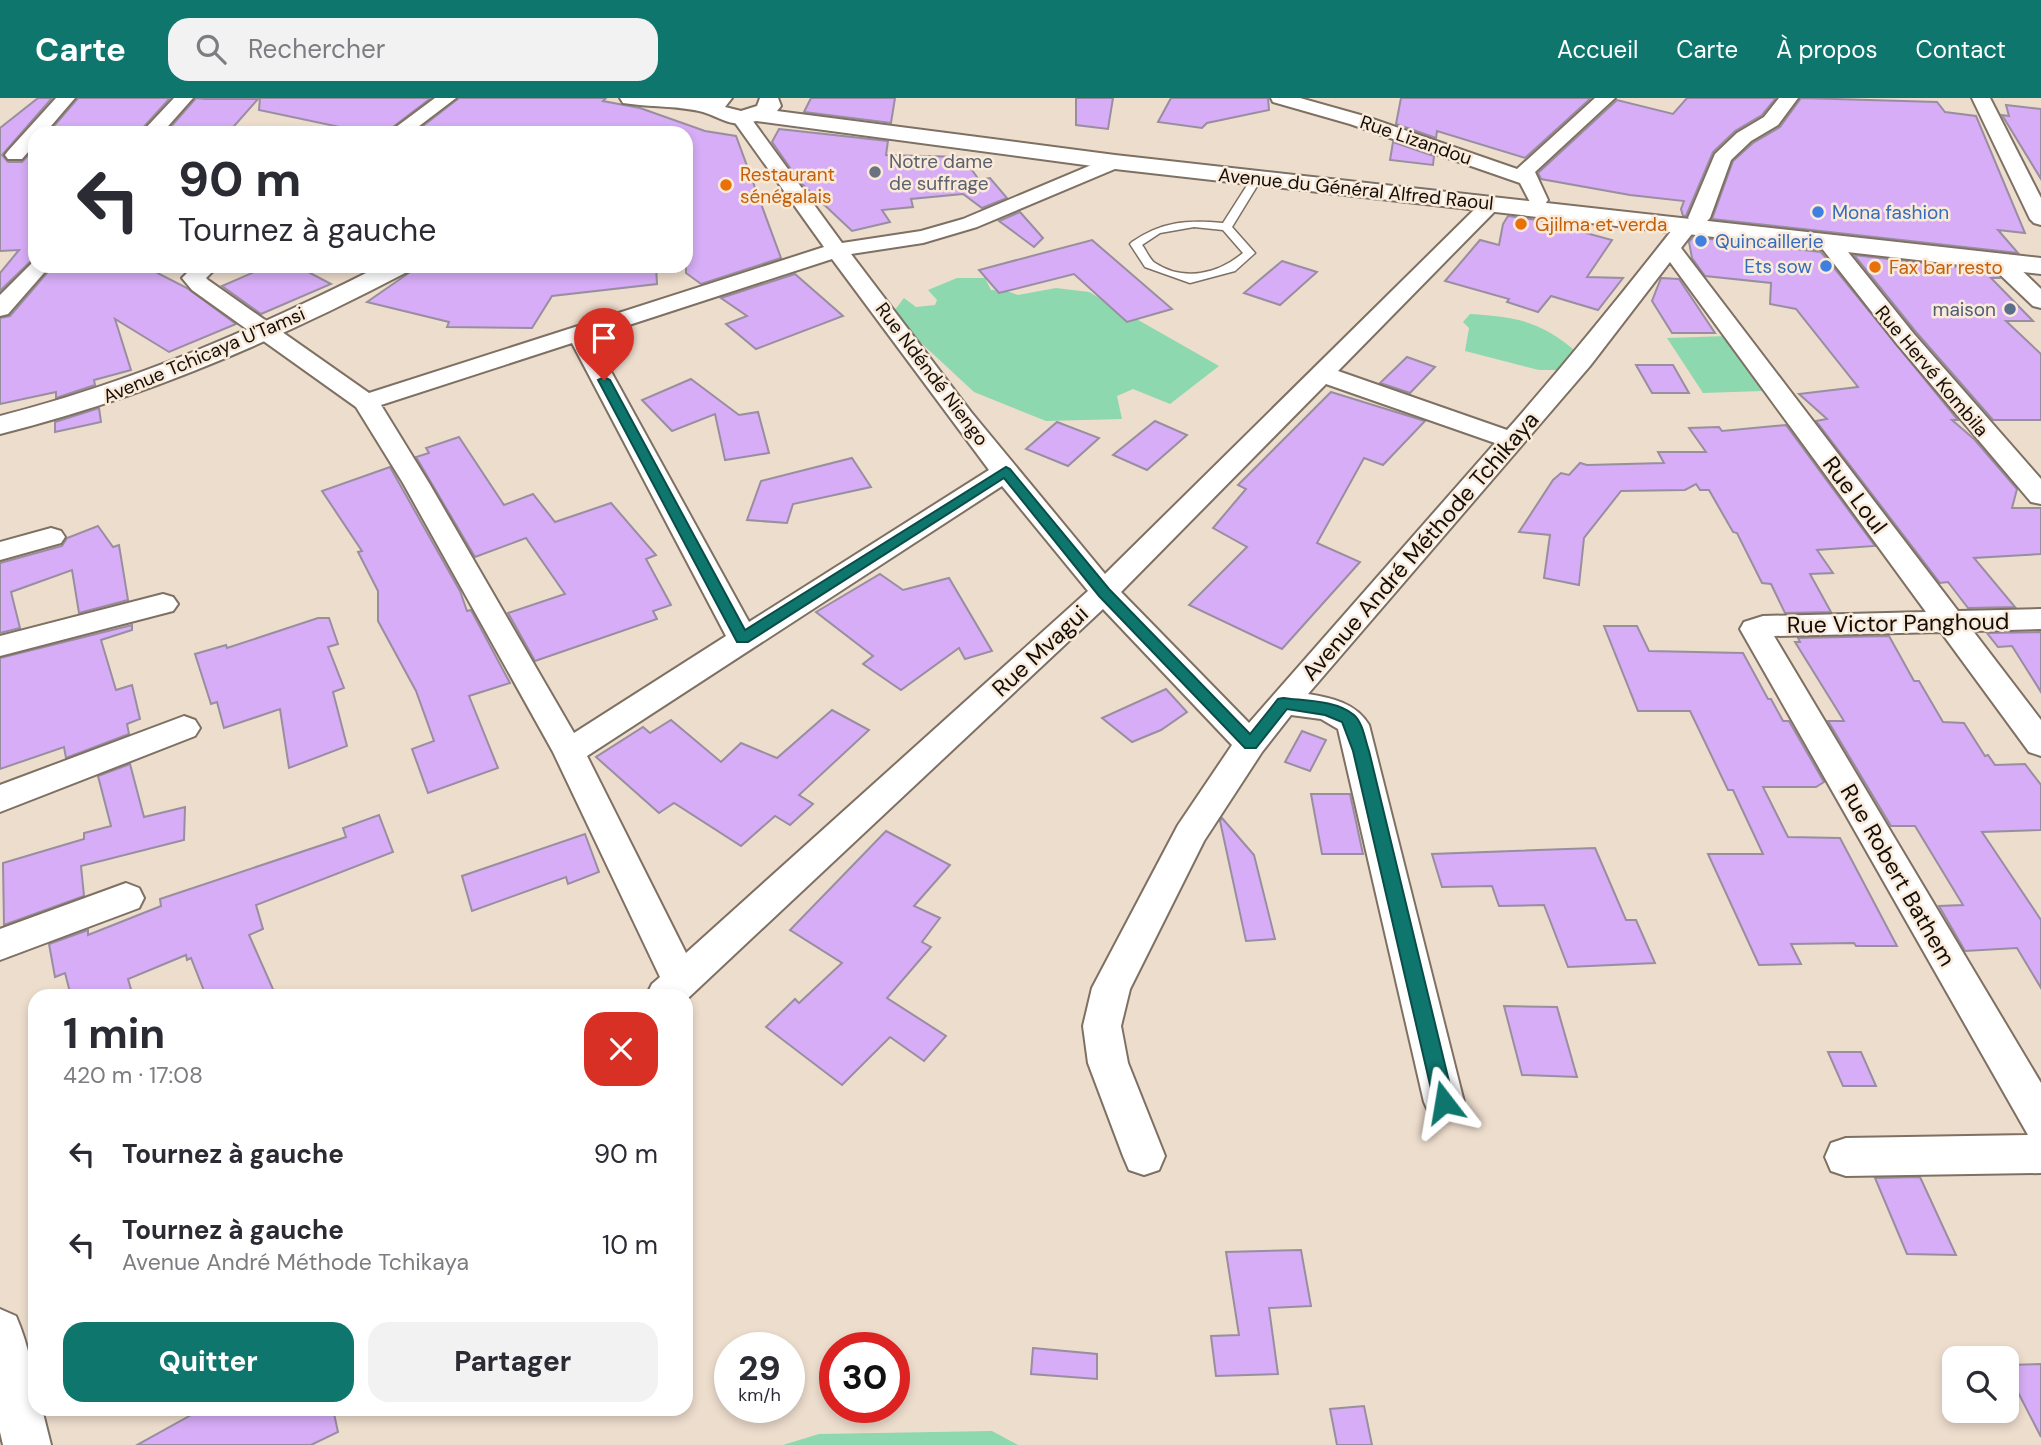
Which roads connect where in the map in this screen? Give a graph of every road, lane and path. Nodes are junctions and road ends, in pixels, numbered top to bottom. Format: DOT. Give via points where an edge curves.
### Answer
graph roads {
  1 [pos="66,98"];
  2 [pos="184,98"];
  3 [pos="447,98"];
  4 [pos="631,98"];
  5 [pos="1280,98"];
  6 [pos="1365,98"];
  7 [pos="1606,98"];
  8 [pos="1789,98"];
  9 [pos="1980,98"];
  10 [pos="667,104"];
  11 [pos="739,108"];
  12 [pos="1357,120"];
  13 [pos="38,126"];
  14 [pos="154,126"];
  15 [pos="408,126"];
  16 [pos="28,135"];
  17 [pos="28,152"];
  18 [pos="7,156"];
  19 [pos="1115,162"];
  20 [pos="2014,163"];
  21 [pos="2041,167"];
  22 [pos="1257,178"];
  23 [pos="1528,179"];
  24 [pos="1538,200"];
  25 [pos="1491,204"];
  26 [pos="2041,219"];
  27 [pos="1226,227"];
  28 [pos="1685,230"];
  29 [pos="1828,242"];
  30 [pos="837,250"];
  31 [pos="2041,256"];
  32 [pos="2000,262"];
  33 [pos="2041,266"];
  34 [pos="32,273"];
  35 [pos="199,273"];
  36 [pos="386,273"];
  37 [pos="5,300"];
  38 [pos="2041,301"];
  39 [pos="265,333"];
  40 [pos="579,333"];
  41 [pos="1322,374"];
  42 [pos="366,402"];
  43 [pos="0,425"];
  44 [pos="1513,440"];
  45 [pos="1006,471"];
  46 [pos="2041,496"];
  47 [pos="51,537"];
  48 [pos="0,551"];
  49 [pos="1104,592"];
  50 [pos="163,604"];
  51 [pos="2041,619"];
  52 [pos="1949,622"];
  53 [pos="1755,629"];
  54 [pos="743,639"];
  55 [pos="0,646"];
  56 [pos="1283,703"];
  57 [pos="184,728"];
  58 [pos="1250,744"];
  59 [pos="2041,744"];
  60 [pos="569,752"];
  61 [pos="0,799"];
  62 [pos="126,898"];
  63 [pos="0,945"];
  64 [pos="673,989"];
  65 [pos="1444,1102"];
  66 [pos="2041,1121"];
  67 [pos="2041,1154"];
  68 [pos="1144,1156"];
  69 [pos="1846,1157"];
  70 [pos="0,1332"];
  71 [pos="26,1413"];
  1 -- 13 [label="street"];
  2 -- 14 [label="street"];
  3 -- 15 [label="street"];
  4 -- 10 [label="street, Avenue du Général Alfred Raoul"];
  5 -- 12 [label="street, Rue Lizandou"];
  6 -- 12 [label="street"];
  7 -- 23 [label="street" via="1531,164 1525,172"];
  8 -- 28 [label="street, Avenue André Méthode Tchikaya" via="1771,121 1744,137 1722,158"];
  9 -- 20 [label="street"];
  10 -- 11 [label="street, Avenue du Général Alfred Raoul"];
  10 -- 11 [label="street" via="680,110 686,126"];
  11 -- 19 [label="street, Avenue du Général Alfred Raoul"];
  11 -- 24 [label="street, Avenue du Général Alfred Raoul"];
  11 -- 30 [label="street, Rue Ndéndé Niengo"];
  12 -- 23 [label="street, Rue Lizandou"];
  16 -- 18 [label="street"];
  17 -- 18 [label="street"];
  19 -- 22 [label="street, Avenue du Général Alfred Raoul"];
  19 -- 30 [label="street" via="970,223 923,237"];
  20 -- 21 [label="street"];
  20 -- 26 [label="street"];
  22 -- 25 [label="street, Avenue du Général Alfred Raoul"];
  22 -- 27 [label="lane"];
  23 -- 24 [label="street"];
  24 -- 28 [label="street, Avenue du Général Alfred Raoul"];
  25 -- 28 [label="street, Avenue du Général Alfred Raoul"];
  25 -- 41 [label="street, Rue Mvagui"];
  27 -- 27 [label="lane" via="1194,224 1157,230 1136,244 1149,265 1190,279 1231,269 1249,253"];
  28 -- 29 [label="street, Avenue du Général Alfred Raoul"];
  28 -- 31 [label="street, Avenue du Général Alfred Raoul"];
  28 -- 44 [label="street, Avenue André Méthode Tchikaya"];
  28 -- 52 [label="street, Rue Loul"];
  29 -- 32 [label="street, Avenue du Général Alfred Raoul"];
  29 -- 46 [label="street, Rue Hervé Kombila" via="1935,377"];
  30 -- 40 [label="street"];
  30 -- 45 [label="street, Rue Ndéndé Niengo"];
  32 -- 33 [label="street, Avenue du Général Alfred Raoul"];
  32 -- 38 [label="street"];
  34 -- 37 [label="street"];
  35 -- 39 [label="street" via="193,278"];
  36 -- 39 [label="street, Avenue Tchicaya U'Tamsi"];
  39 -- 42 [label="street"];
  39 -- 43 [label="street, Avenue Tchicaya U'Tamsi" via="96,400"];
  40 -- 42 [label="street"];
  40 -- 54 [label="street"];
  41 -- 44 [label="street"];
  41 -- 49 [label="street, Rue Mvagui"];
  42 -- 60 [label="street"];
  44 -- 56 [label="street, Avenue André Méthode Tchikaya"];
  45 -- 49 [label="street, Rue Ndéndé Niengo"];
  45 -- 54 [label="street"];
  47 -- 48 [label="street"];
  49 -- 58 [label="street, Rue Ndéndé Niengo"];
  49 -- 64 [label="street, Rue Mvagui"];
  50 -- 55 [label="street"];
  51 -- 52 [label="street, Rue Victor Panghoud"];
  52 -- 53 [label="street, Rue Victor Panghoud"];
  52 -- 59 [label="street, Rue Loul"];
  53 -- 66 [label="street, Rue Robert Bathem"];
  54 -- 60 [label="street"];
  56 -- 58 [label="street, Avenue André Méthode Tchikaya"];
  56 -- 65 [label="street" via="1338,713 1353,725"];
  57 -- 61 [label="street"];
  58 -- 68 [label="street, Avenue André Méthode Tchikaya" via="1190,834 1111,988 1102,1026 1108,1063"];
  60 -- 64 [label="street"];
  62 -- 63 [label="street"];
  67 -- 69 [label="street"];
  70 -- 71 [label="street"];
}
